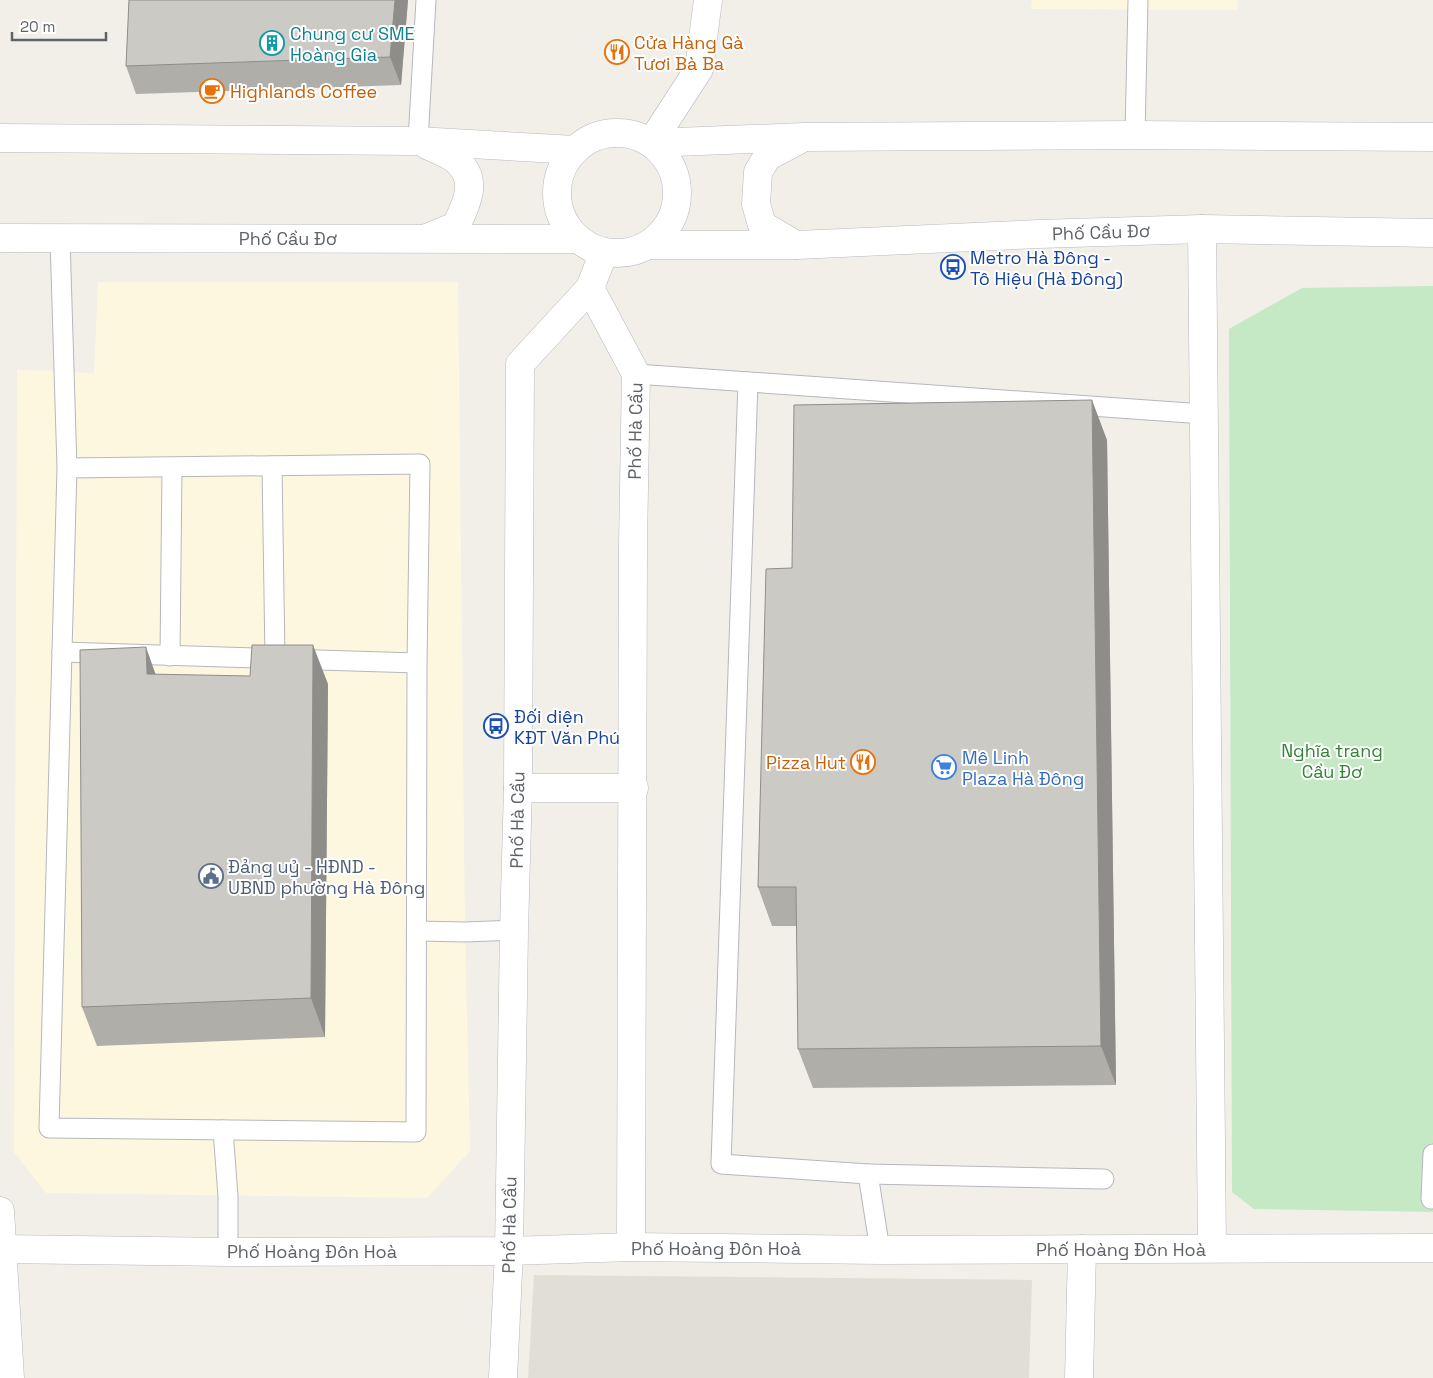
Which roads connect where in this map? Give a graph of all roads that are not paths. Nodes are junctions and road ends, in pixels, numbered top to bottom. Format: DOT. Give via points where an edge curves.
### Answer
graph roads {
  1 [pos="426,0"];
  2 [pos="708,0"];
  3 [pos="1138,0"];
  4 [pos="1135,135"];
  5 [pos="804,137"];
  6 [pos="1433,137"];
  7 [pos="0,138"];
  8 [pos="418,141"];
  9 [pos="651,143"];
  10 [pos="575,150"];
  11 [pos="1202,229"];
  12 [pos="1433,233"];
  13 [pos="0,238"];
  14 [pos="60,238"];
  15 [pos="426,239"];
  16 [pos="577,239"];
  17 [pos="650,245"];
  18 [pos="797,245"];
  19 [pos="604,252"];
  20 [pos="590,288"];
  21 [pos="636,374"];
  22 [pos="748,382"];
  23 [pos="1204,414"];
  24 [pos="272,466"];
  25 [pos="67,468"];
  26 [pos="172,468"];
  27 [pos="62,652"];
  28 [pos="170,656"];
  29 [pos="275,658"];
  30 [pos="418,663"];
  31 [pos="518,788"];
  32 [pos="634,788"];
  33 [pos="514,930"];
  34 [pos="417,931"];
  35 [pos="223,1130"];
  36 [pos="1433,1154"];
  37 [pos="868,1174"];
  38 [pos="1104,1179"];
  39 [pos="1431,1199"];
  40 [pos="0,1211"];
  41 [pos="631,1247"];
  42 [pos="1212,1248"];
  43 [pos="1433,1248"];
  44 [pos="1,1249"];
  45 [pos="1082,1249"];
  46 [pos="880,1250"];
  47 [pos="509,1251"];
  48 [pos="228,1252"];
  49 [pos="10,1378"];
  50 [pos="503,1378"];
  51 [pos="1079,1378"];
  1 -- 8 [label="lane"];
  2 -- 9 [label="street" via="699,70"];
  3 -- 4 [label="lane"];
  4 -- 5 [label="street"];
  4 -- 6 [label="street"];
  5 -- 9 [label="street"];
  5 -- 18 [label="street" via="767,157 758,172 756,204 762,225"];
  7 -- 8 [label="street"];
  8 -- 10 [label="street"];
  8 -- 15 [label="street" via="458,161 470,179 468,200 456,226"];
  9 -- 10 [label="street" via="632,134 612,133 592,138"];
  9 -- 17 [label="street" via="666,156 675,174 678,194 674,215 664,232"];
  10 -- 16 [label="street" via="563,167 557,186 558,206 565,224"];
  11 -- 12 [label="street, Phố Cầu Đơ"];
  11 -- 18 [label="street, Phố Cầu Đơ"];
  11 -- 23 [label="street"];
  13 -- 14 [label="street, Phố Cầu Đơ"];
  14 -- 15 [label="street, Phố Cầu Đơ"];
  14 -- 25 [label="lane"];
  15 -- 16 [label="street, Phố Cầu Đơ"];
  16 -- 19 [label="street"];
  17 -- 18 [label="street, Phố Cầu Đơ"];
  17 -- 19 [label="street" via="632,252"];
  19 -- 20 [label="street, Phố Hà Cầu"];
  20 -- 21 [label="street, Phố Hà Cầu"];
  20 -- 31 [label="street, Phố Hà Cầu" via="520,364"];
  21 -- 22 [label="lane"];
  21 -- 32 [label="street, Phố Hà Cầu"];
  22 -- 23 [label="lane"];
  22 -- 37 [label="lane" via="720,1164"];
  23 -- 42 [label="street"];
  24 -- 26 [label="lane"];
  24 -- 29 [label="lane"];
  24 -- 30 [label="lane" via="420,464"];
  25 -- 26 [label="lane"];
  25 -- 27 [label="lane"];
  26 -- 28 [label="lane"];
  27 -- 28 [label="lane"];
  27 -- 35 [label="lane" via="49,1128"];
  28 -- 29 [label="lane"];
  29 -- 30 [label="lane"];
  30 -- 34 [label="lane"];
  31 -- 32 [label="street"];
  31 -- 33 [label="street, Phố Hà Cầu"];
  32 -- 41 [label="street, Phố Hà Cầu"];
  33 -- 34 [label="lane"];
  33 -- 47 [label="street, Phố Hà Cầu"];
  34 -- 35 [label="lane" via="416,1132"];
  35 -- 48 [label="lane"];
  36 -- 39 [label="lane"];
  37 -- 38 [label="lane"];
  37 -- 46 [label="lane"];
  40 -- 44 [label="street"];
  41 -- 46 [label="street, Phố Hoàng Đôn Hoà"];
  41 -- 47 [label="street, Phố Hoàng Đôn Hoà"];
  42 -- 43 [label="street, Phố Hoàng Đôn Hoà"];
  42 -- 45 [label="street, Phố Hoàng Đôn Hoà"];
  44 -- 48 [label="street, Phố Hoàng Đôn Hoà"];
  44 -- 49 [label="street"];
  45 -- 46 [label="street, Phố Hoàng Đôn Hoà"];
  45 -- 51 [label="street"];
  47 -- 48 [label="street, Phố Hoàng Đôn Hoà"];
  47 -- 50 [label="street, Phố Hà Cầu"];
}
